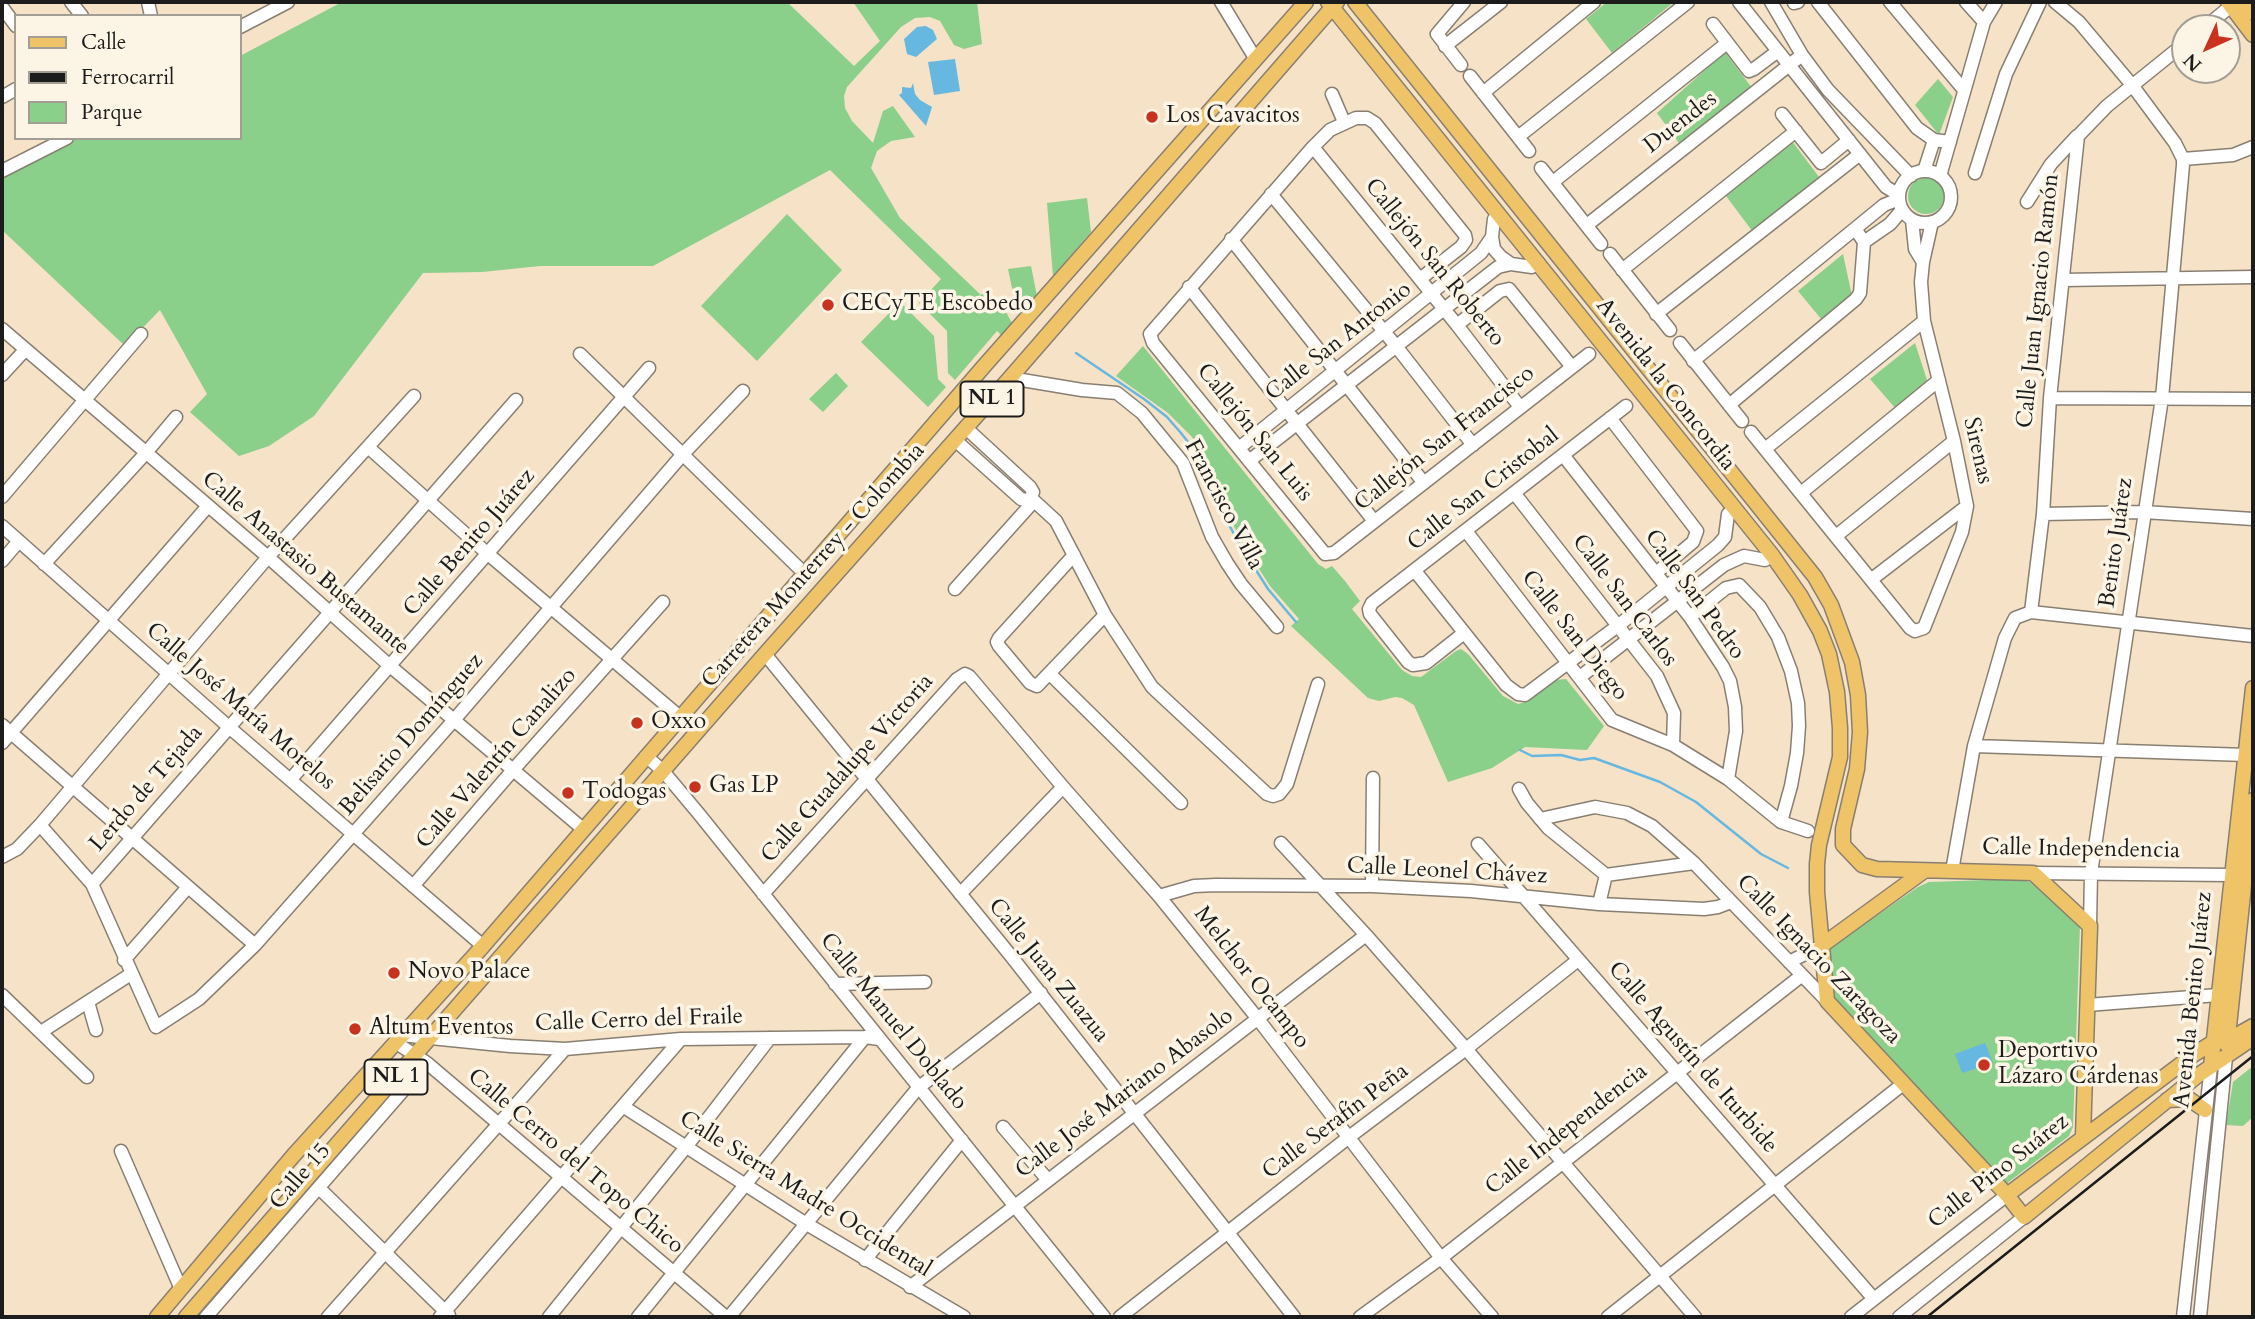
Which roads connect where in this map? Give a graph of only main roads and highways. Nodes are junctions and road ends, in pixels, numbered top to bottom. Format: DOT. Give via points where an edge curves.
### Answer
graph roads {
  1 [pos="1292,2"];
  2 [pos="1306,2"];
  3 [pos="1355,2"];
  4 [pos="2235,3"];
  5 [pos="1332,4"];
  6 [pos="2253,13"];
  7 [pos="1284,25"];
  8 [pos="2253,35"];
  9 [pos="1423,85"];
  10 [pos="1407,98"];
  11 [pos="1515,201"];
  12 [pos="1499,215"];
  13 [pos="1553,249"];
  14 [pos="1538,262"];
  15 [pos="1749,497"];
  16 [pos="1734,509"];
  17 [pos="1787,543"];
  18 [pos="1772,555"];
  19 [pos="2253,688"];
  20 [pos="2251,725"];
  21 [pos="2253,800"];
  22 [pos="2251,841"];
  23 [pos="1819,845"];
  24 [pos="1843,845"];
  25 [pos="1924,871"];
  26 [pos="2090,926"];
  27 [pos="1821,946"];
  28 [pos="1827,1001"];
  29 [pos="2253,1026"];
  30 [pos="2253,1038"];
  31 [pos="2228,1040"];
  32 [pos="2212,1043"];
  33 [pos="2226,1057"];
  34 [pos="2211,1066"];
  35 [pos="2166,1101"];
  36 [pos="2205,1110"];
  37 [pos="2083,1136"];
  38 [pos="2007,1195"];
  39 [pos="196,1315"];
  40 [pos="158,1317"];
  1 -- 7 [label="main road"];
  2 -- 7 [label="main road, Carretera Monterrey - Colombia / NL 1"];
  3 -- 9 [label="main road, Avenida la Concordia"];
  4 -- 6 [label="main road"];
  4 -- 8 [label="main road"];
  5 -- 10 [label="main road, Avenida la Concordia"];
  5 -- 39 [label="main road, Carretera Monterrey - Colombia / NL 1" via="431,1038 421,1059"];
  7 -- 40 [label="main road, Carretera Monterrey - Colombia / NL 1" via="483,946 293,1156"];
  9 -- 10 [label="main road"];
  9 -- 11 [label="main road, Avenida la Concordia"];
  10 -- 12 [label="main road, Avenida la Concordia"];
  11 -- 12 [label="main road"];
  11 -- 13 [label="main road, Avenida la Concordia"];
  12 -- 14 [label="main road, Avenida la Concordia"];
  13 -- 14 [label="main road"];
  13 -- 15 [label="main road, Avenida la Concordia"];
  14 -- 16 [label="main road, Avenida la Concordia"];
  15 -- 16 [label="main road"];
  15 -- 17 [label="main road, Avenida la Concordia"];
  16 -- 18 [label="main road, Avenida la Concordia"];
  17 -- 18 [label="main road"];
  17 -- 24 [label="main road, Avenida la Concordia" via="1831,605 1852,662 1860,732"];
  18 -- 23 [label="main road, Avenida la Concordia" via="1820,631 1837,692 1840,757"];
  19 -- 20 [label="main road, Avenida Benito Juárez"];
  20 -- 32 [label="main road, Avenida Benito Juárez"];
  21 -- 22 [label="main road, Avenida Benito Juárez"];
  22 -- 31 [label="main road, Avenida Benito Juárez"];
  23 -- 24 [label="main road"];
  23 -- 27 [label="main road, Avenida la Concordia"];
  24 -- 25 [label="main road, Calle Independencia" via="1869,868"];
  25 -- 26 [label="main road, Calle Independencia" via="2033,873"];
  25 -- 27 [label="main road"];
  26 -- 37 [label="main road, Benito Juárez"];
  27 -- 28 [label="main road, Avenida la Concordia"];
  28 -- 38 [label="main road, Calle Ignacio Zaragoza"];
  29 -- 31 [label="main road"];
  30 -- 33 [label="main road"];
  31 -- 32 [label="main road"];
  31 -- 33 [label="main road, Avenida Benito Juárez"];
  32 -- 34 [label="main road, Avenida Benito Juárez"];
  32 -- 37 [label="main road, Calle Pino Suárez"];
  33 -- 34 [label="main road"];
  34 -- 35 [label="main road"];
  35 -- 36 [label="main road" via="2189,1099"];
  35 -- 38 [label="main road, Calle Ignacio Zaragoza" via="2024,1217"];
  37 -- 38 [label="main road, Calle Pino Suárez"];
}
